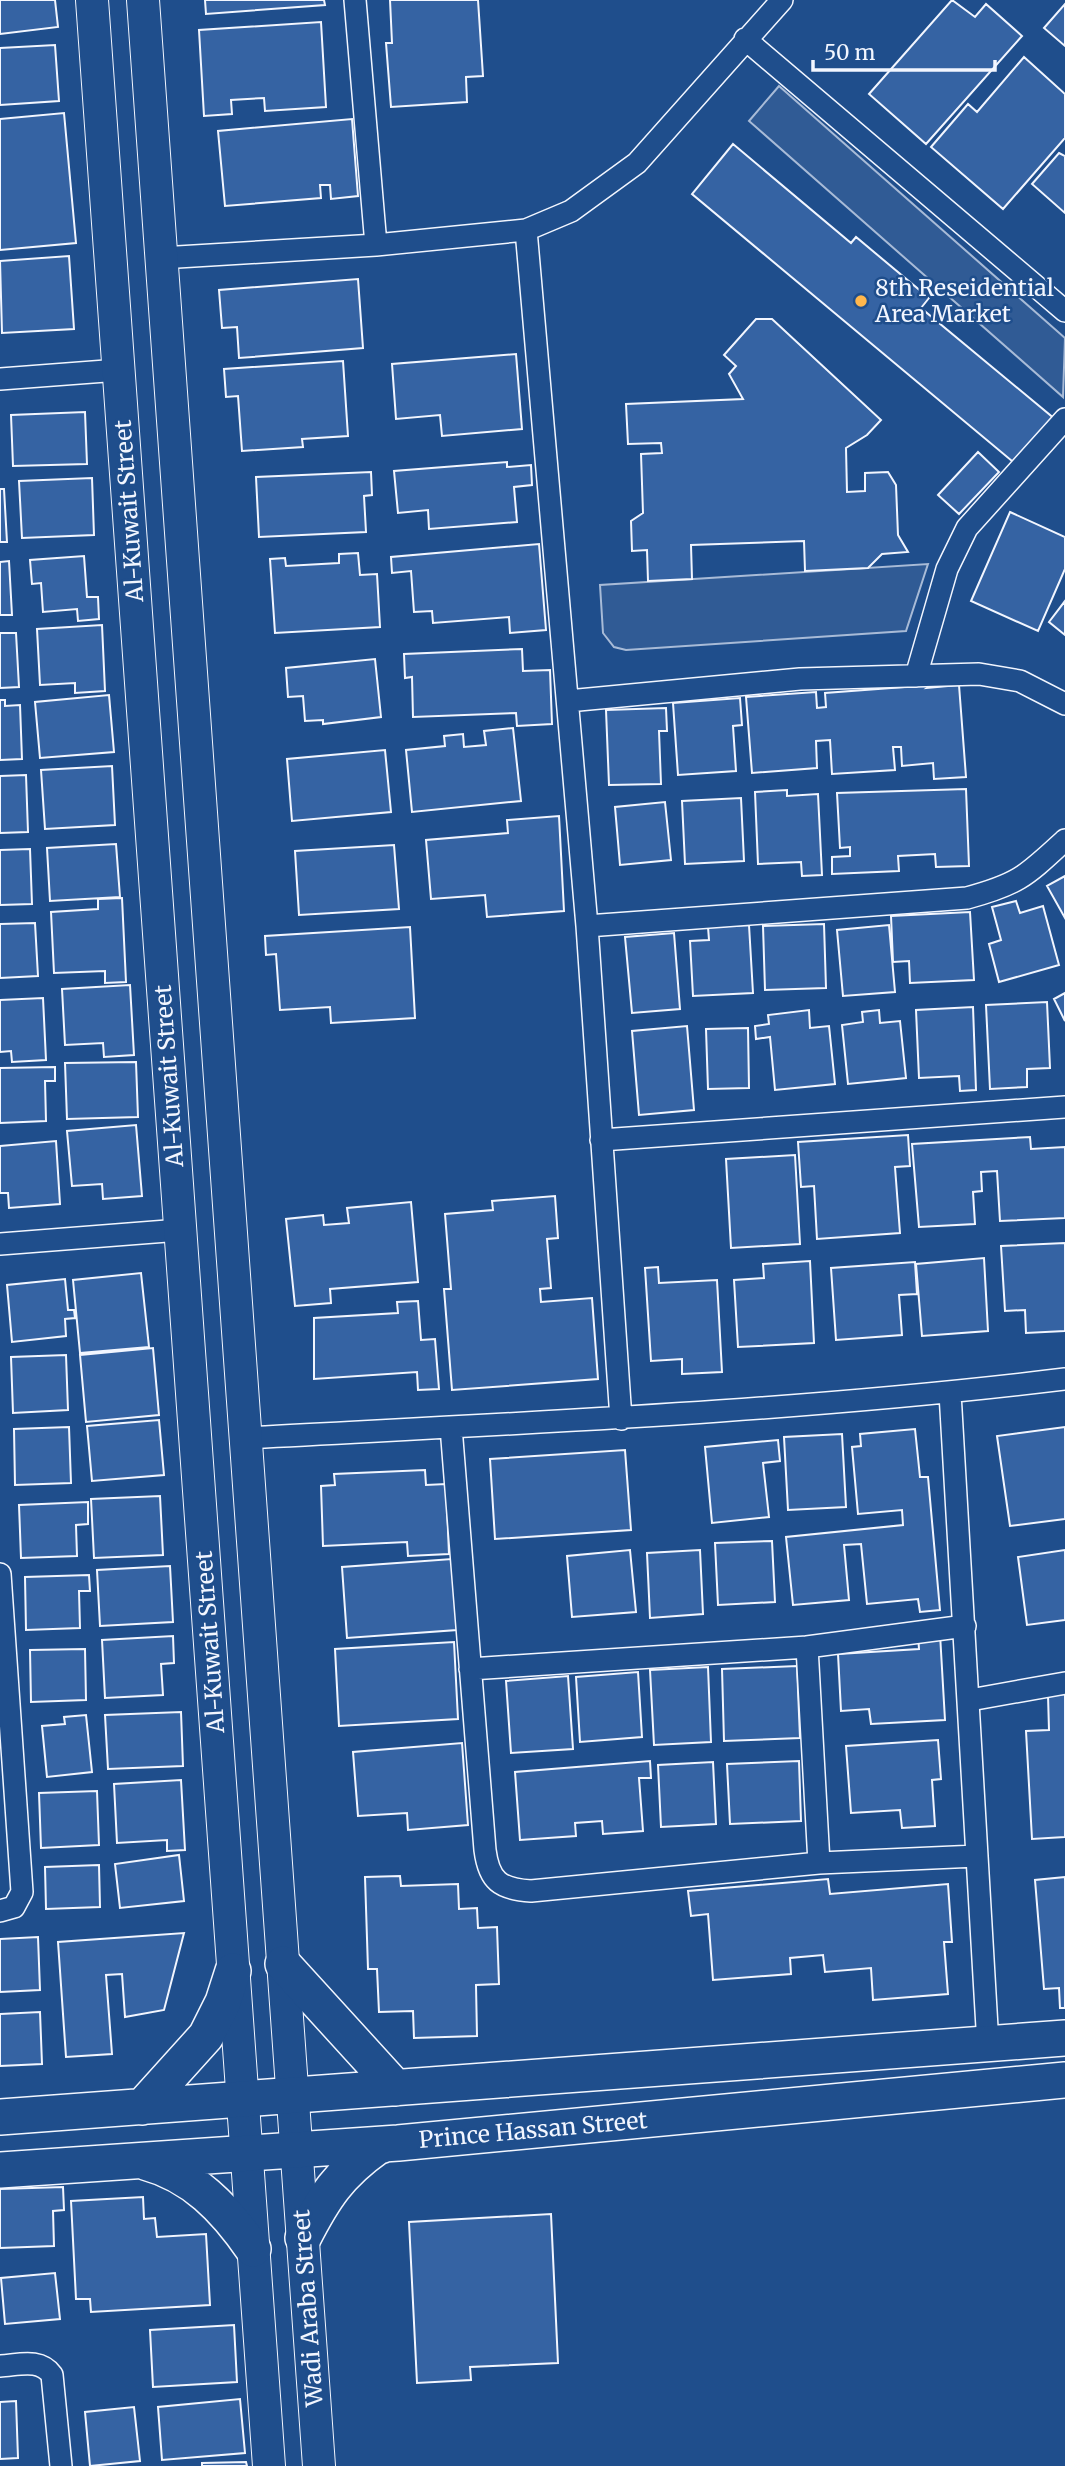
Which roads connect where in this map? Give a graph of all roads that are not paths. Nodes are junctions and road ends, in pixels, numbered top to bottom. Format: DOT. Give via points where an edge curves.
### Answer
graph roads {
  1 [pos="92,0"];
  2 [pos="143,0"];
  3 [pos="355,0"];
  4 [pos="782,0"];
  5 [pos="745,39"];
  6 [pos="526,230"];
  7 [pos="376,245"];
  8 [pos="161,258"];
  9 [pos="1065,311"];
  10 [pos="119,370"];
  11 [pos="0,379"];
  12 [pos="1065,419"];
  13 [pos="916,676"];
  14 [pos="568,701"];
  15 [pos="1065,704"];
  16 [pos="1065,840"];
  17 [pos="204,853"];
  18 [pos="154,862"];
  19 [pos="587,926"];
  20 [pos="1065,1107"];
  21 [pos="601,1140"];
  22 [pos="180,1230"];
  23 [pos="0,1244"];
  24 [pos="1065,1379"];
  25 [pos="950,1393"];
  26 [pos="621,1419"];
  27 [pos="451,1427"];
  28 [pos="246,1438"];
  29 [pos="0,1574"];
  30 [pos="965,1626"];
  31 [pos="807,1647"];
  32 [pos="470,1669"];
  33 [pos="1065,1683"];
  34 [pos="970,1700"];
  35 [pos="977,1856"];
  36 [pos="819,1863"];
  37 [pos="0,1911"];
  38 [pos="284,1964"];
  39 [pos="233,1971"];
  40 [pos="1065,2038"];
  41 [pos="988,2045"];
  42 [pos="1065,2080"];
  43 [pos="396,2088"];
  44 [pos="293,2096"];
  45 [pos="242,2099"];
  46 [pos="142,2107"];
  47 [pos="0,2117"];
  48 [pos="398,2143"];
  49 [pos="297,2150"];
  50 [pos="246,2153"];
  51 [pos="138,2160"];
  52 [pos="0,2170"];
  53 [pos="303,2238"];
  54 [pos="253,2249"];
  55 [pos="0,2366"];
  56 [pos="61,2466"];
  57 [pos="269,2466"];
  58 [pos="319,2466"];
  1 -- 10 [label="main road, Al-Kuwait Street"];
  2 -- 8 [label="main road"];
  3 -- 7 [label="street"];
  4 -- 5 [label="street"];
  5 -- 6 [label="street" via="637,163 570,211"];
  5 -- 9 [label="street"];
  6 -- 7 [label="street"];
  6 -- 14 [label="street"];
  7 -- 8 [label="street"];
  8 -- 17 [label="main road"];
  10 -- 11 [label="street"];
  10 -- 18 [label="main road, Al-Kuwait Street"];
  12 -- 13 [label="street" via="967,528 947,569"];
  13 -- 14 [label="street" via="800,679"];
  13 -- 15 [label="street" via="979,674 1020,681"];
  14 -- 19 [label="street"];
  16 -- 19 [label="street" via="1025,877 967,898"];
  17 -- 18 [label="main road"];
  17 -- 28 [label="main road"];
  18 -- 22 [label="main road, Al-Kuwait Street"];
  19 -- 21 [label="street"];
  20 -- 21 [label="street"];
  21 -- 26 [label="street"];
  22 -- 23 [label="street"];
  22 -- 39 [label="main road, Al-Kuwait Street"];
  24 -- 25 [label="street"];
  25 -- 26 [label="street"];
  25 -- 30 [label="street"];
  26 -- 27 [label="street"];
  27 -- 28 [label="street"];
  27 -- 32 [label="street"];
  28 -- 38 [label="main road"];
  29 -- 37 [label="street" via="22,1892 14,1907"];
  30 -- 31 [label="street"];
  30 -- 34 [label="street"];
  31 -- 32 [label="street"];
  31 -- 36 [label="street"];
  32 -- 36 [label="street" via="487,1868 511,1890"];
  33 -- 34 [label="street"];
  34 -- 35 [label="street"];
  35 -- 36 [label="street"];
  35 -- 41 [label="street"];
  38 -- 43 [label="main road"];
  38 -- 44 [label="main road"];
  39 -- 45 [label="main road, Al-Kuwait Street"];
  39 -- 46 [label="main road" via="206,2036"];
  40 -- 41 [label="main road"];
  41 -- 43 [label="main road"];
  42 -- 48 [label="main road, Prince Hassan Street"];
  43 -- 44 [label="main road"];
  44 -- 45 [label="main road"];
  44 -- 49 [label="main road"];
  45 -- 46 [label="main road"];
  45 -- 50 [label="main road, Al-Kuwait Street"];
  46 -- 47 [label="main road"];
  48 -- 49 [label="main road, Prince Hassan Street"];
  48 -- 53 [label="main road" via="377,2147 342,2174"];
  49 -- 50 [label="main road, Prince Hassan Street"];
  49 -- 53 [label="main road, Wadi Araba Street"];
  50 -- 51 [label="main road, Prince Hassan Street"];
  50 -- 54 [label="main road"];
  51 -- 52 [label="main road, Prince Hassan Street"];
  51 -- 54 [label="main road" via="173,2170 186,2179 224,2211"];
  53 -- 58 [label="main road, Wadi Araba Street"];
  54 -- 57 [label="main road"];
  55 -- 56 [label="street" via="35,2364 46,2366 52,2375"];
}
